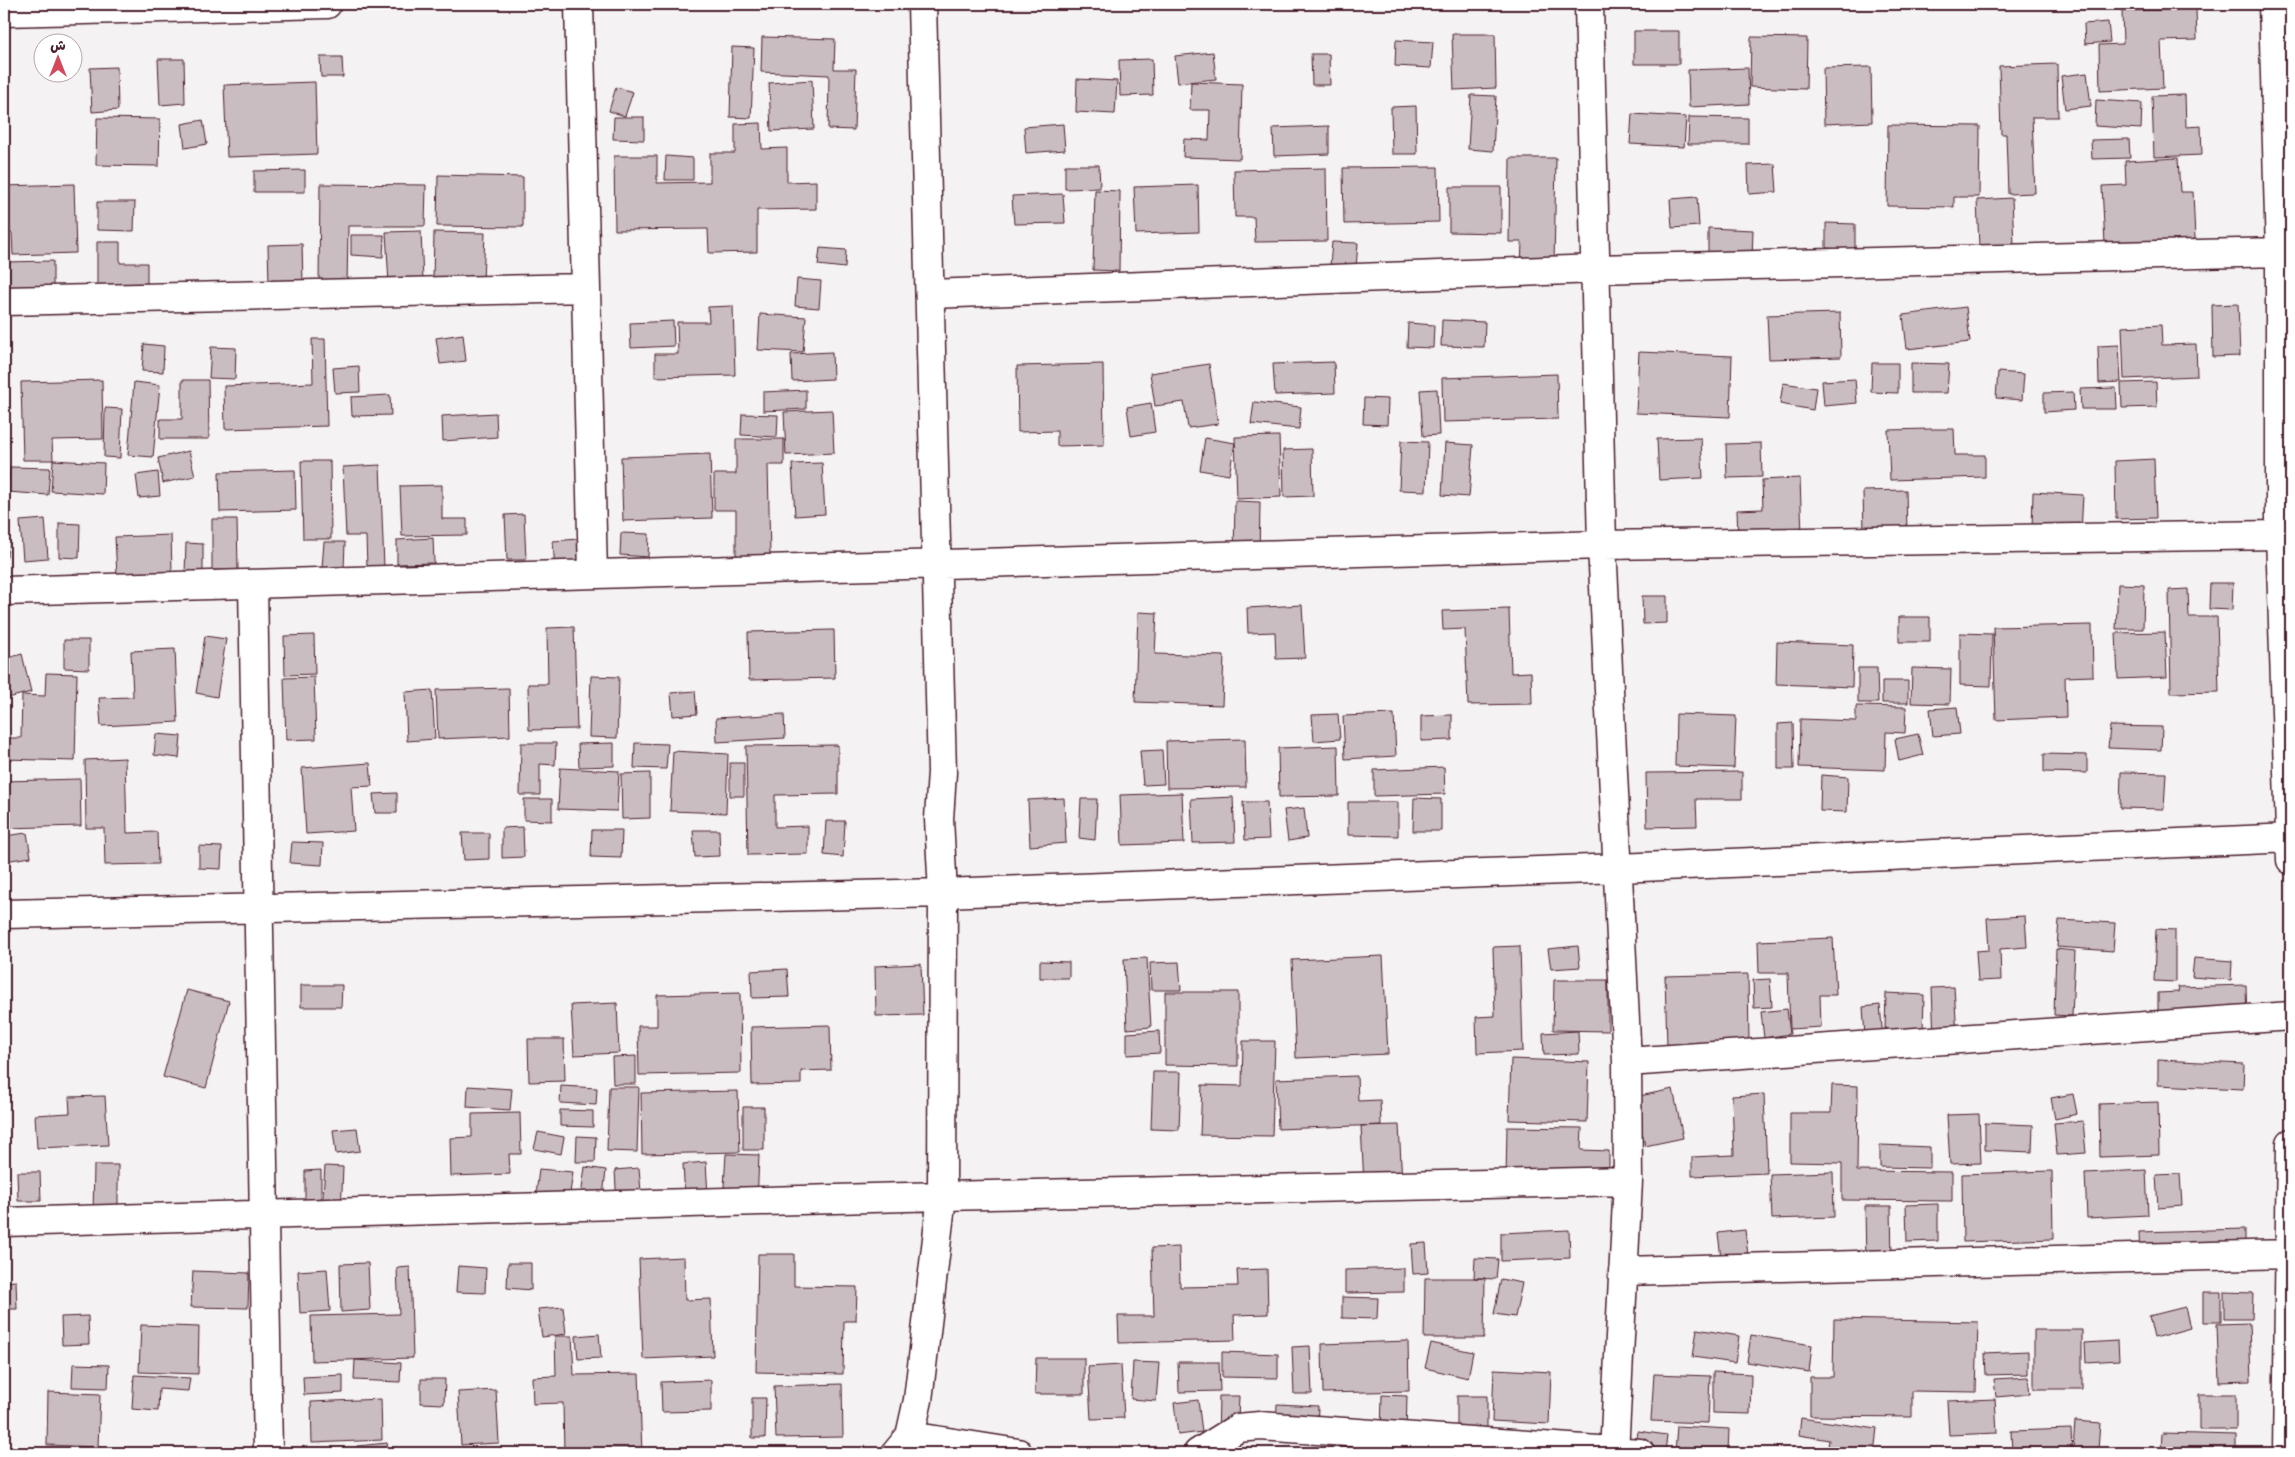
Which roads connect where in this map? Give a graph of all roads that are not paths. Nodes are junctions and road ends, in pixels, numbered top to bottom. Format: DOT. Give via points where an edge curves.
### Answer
graph roads {
  1 [pos="327,4"];
  2 [pos="579,4"];
  3 [pos="922,4"];
  4 [pos="1589,4"];
  5 [pos="2273,4"];
  6 [pos="4,12"];
  7 [pos="2280,252"];
  8 [pos="1596,269"];
  9 [pos="586,288"];
  10 [pos="930,294"];
  11 [pos="4,301"];
  12 [pos="2286,540"];
  13 [pos="1602,545"];
  14 [pos="937,565"];
  15 [pos="593,574"];
  16 [pos="253,584"];
  17 [pos="4,591"];
  18 [pos="2291,838"];
  19 [pos="2291,860"];
  20 [pos="1619,868"];
  21 [pos="943,893"];
  22 [pos="258,908"];
  23 [pos="4,914"];
  24 [pos="2291,1016"];
  25 [pos="1627,1062"];
  26 [pos="2291,1143"];
  27 [pos="1628,1181"];
  28 [pos="942,1196"];
  29 [pos="263,1214"];
  30 [pos="4,1222"];
  31 [pos="2288,1254"];
  32 [pos="1623,1271"];
  33 [pos="903,1445"];
  34 [pos="1623,1452"];
  35 [pos="268,1453"];
  36 [pos="1018,1453"];
  37 [pos="1198,1453"];
  38 [pos="2287,1453"];
  1 -- 6 [label="street"];
  2 -- 9 [label="street"];
  3 -- 10 [label="street"];
  4 -- 8 [label="street"];
  5 -- 7 [label="street"];
  7 -- 8 [label="street"];
  7 -- 12 [label="street"];
  8 -- 10 [label="street"];
  8 -- 13 [label="street"];
  9 -- 11 [label="street"];
  9 -- 15 [label="street"];
  10 -- 14 [label="street"];
  12 -- 13 [label="street"];
  12 -- 18 [label="street"];
  13 -- 14 [label="street"];
  13 -- 20 [label="street"];
  14 -- 15 [label="street"];
  14 -- 21 [label="street" via="942,772 939,820"];
  15 -- 16 [label="street"];
  16 -- 17 [label="street"];
  16 -- 22 [label="street"];
  18 -- 19 [label="street"];
  18 -- 20 [label="street"];
  20 -- 21 [label="street"];
  20 -- 25 [label="street"];
  21 -- 22 [label="street"];
  21 -- 28 [label="street"];
  22 -- 23 [label="street"];
  22 -- 29 [label="street"];
  24 -- 25 [label="street"];
  25 -- 27 [label="street"];
  26 -- 31 [label="street"];
  27 -- 28 [label="street"];
  27 -- 32 [label="street"];
  28 -- 29 [label="street"];
  28 -- 33 [label="street" via="918,1400"];
  29 -- 30 [label="street"];
  29 -- 35 [label="street"];
  31 -- 32 [label="street"];
  31 -- 38 [label="street"];
  32 -- 34 [label="street"];
  33 -- 36 [label="street"];
  34 -- 37 [label="street" via="1260,1426 1238,1428"];
}
